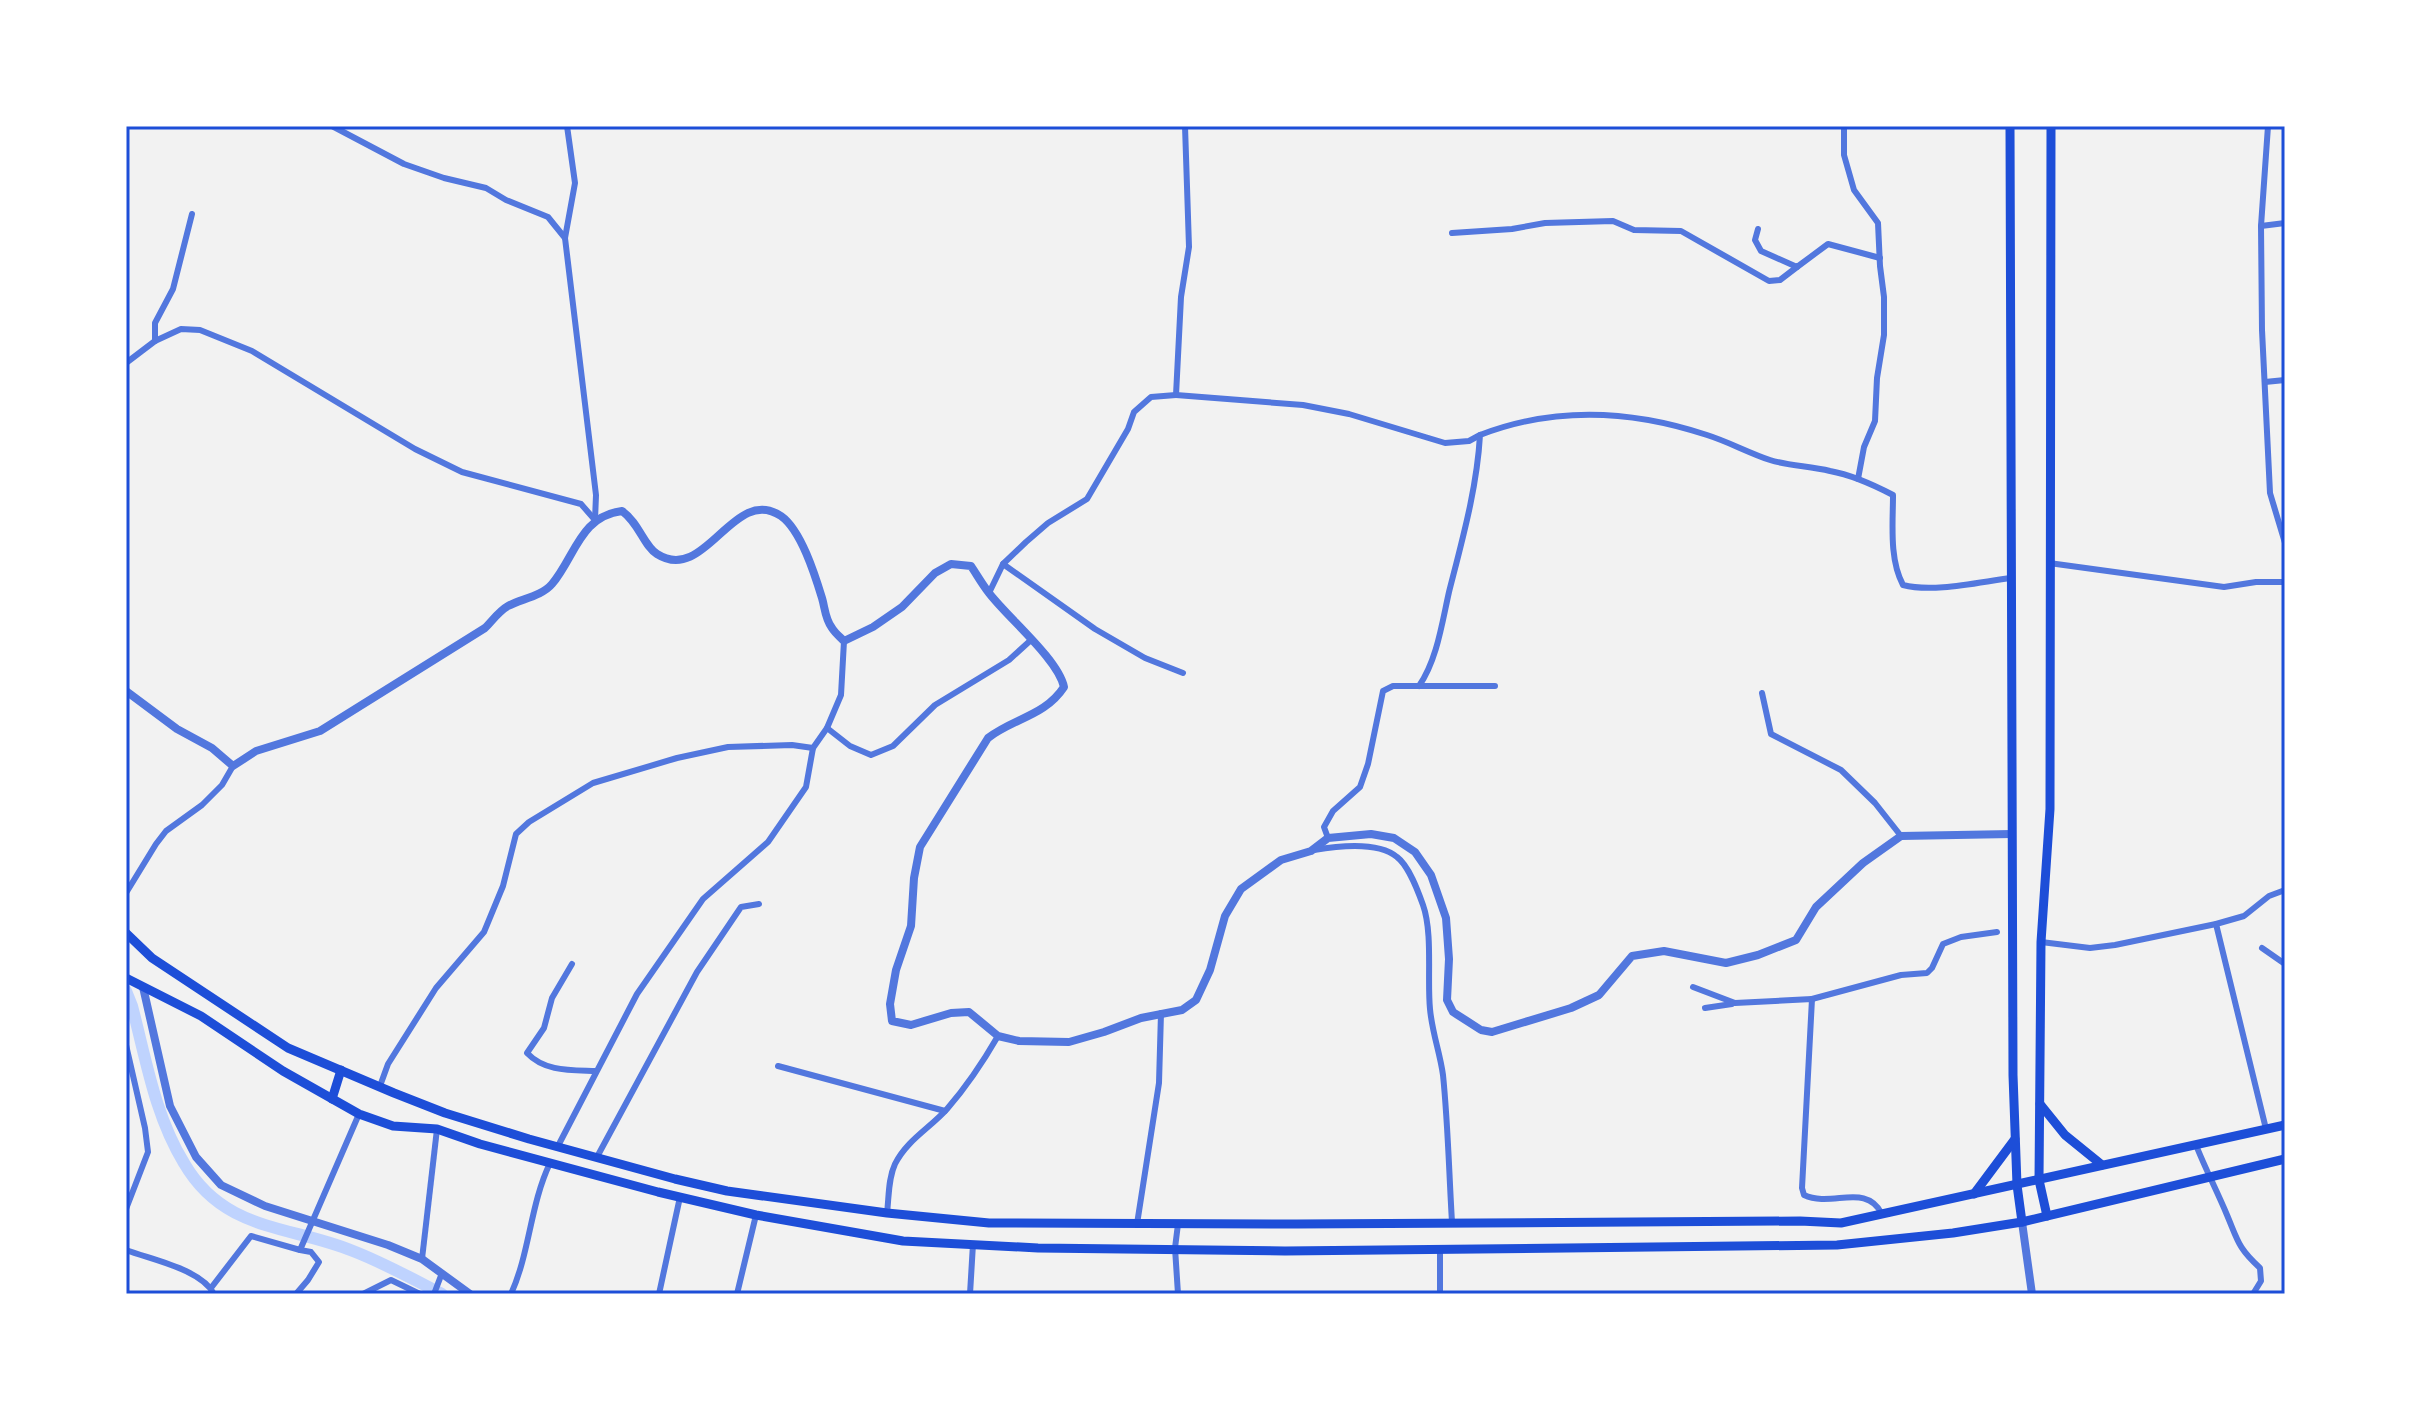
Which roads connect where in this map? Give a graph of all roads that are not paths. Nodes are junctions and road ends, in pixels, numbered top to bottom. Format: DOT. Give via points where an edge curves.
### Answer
graph roads {
  1 [pos="332,126"];
  2 [pos="567,126"];
  3 [pos="1185,126"];
  4 [pos="1844,126"];
  5 [pos="2010,126"];
  6 [pos="2051,126"];
  7 [pos="2268,126"];
  8 [pos="192,214"];
  9 [pos="2285,223"];
  10 [pos="2261,226"];
  11 [pos="1758,229"];
  12 [pos="1452,233"];
  13 [pos="565,238"];
  14 [pos="1880,258"];
  15 [pos="1797,267"];
  16 [pos="155,341"];
  17 [pos="126,363"];
  18 [pos="2285,380"];
  19 [pos="2265,382"];
  20 [pos="1176,395"];
  21 [pos="1480,435"];
  22 [pos="1858,479"];
  23 [pos="595,520"];
  24 [pos="2285,543"];
  25 [pos="2049,563"];
  26 [pos="1003,564"];
  27 [pos="2011,578"];
  28 [pos="2285,582"];
  29 [pos="989,593"];
  30 [pos="1031,640"];
  31 [pos="844,641"];
  32 [pos="1183,673"];
  33 [pos="1419,686"];
  34 [pos="1495,686"];
  35 [pos="126,691"];
  36 [pos="1762,693"];
  37 [pos="827,728"];
  38 [pos="813,748"];
  39 [pos="233,766"];
  40 [pos="2012,834"];
  41 [pos="1901,836"];
  42 [pos="1328,838"];
  43 [pos="1311,851"];
  44 [pos="2285,890"];
  45 [pos="126,893"];
  46 [pos="759,904"];
  47 [pos="2216,924"];
  48 [pos="1997,932"];
  49 [pos="126,933"];
  50 [pos="2041,942"];
  51 [pos="2262,948"];
  52 [pos="572,964"];
  53 [pos="2285,964"];
  54 [pos="126,978"];
  55 [pos="143,987"];
  56 [pos="1693,987"];
  57 [pos="1812,999"];
  58 [pos="1735,1003"];
  59 [pos="1705,1008"];
  60 [pos="1161,1013"];
  61 [pos="998,1036"];
  62 [pos="126,1045"];
  63 [pos="778,1066"];
  64 [pos="341,1070"];
  65 [pos="596,1071"];
  66 [pos="136,1083"];
  67 [pos="126,1084"];
  68 [pos="380,1086"];
  69 [pos="332,1099"];
  70 [pos="2040,1104"];
  71 [pos="945,1111"];
  72 [pos="359,1114"];
  73 [pos="2285,1125"];
  74 [pos="437,1129"];
  75 [pos="2266,1129"];
  76 [pos="2015,1139"];
  77 [pos="2196,1145"];
  78 [pos="558,1146"];
  79 [pos="597,1157"];
  80 [pos="2285,1159"];
  81 [pos="550,1163"];
  82 [pos="2102,1165"];
  83 [pos="2209,1177"];
  84 [pos="2039,1180"];
  85 [pos="2017,1185"];
  86 [pos="1974,1194"];
  87 [pos="680,1197"];
  88 [pos="126,1209"];
  89 [pos="887,1213"];
  90 [pos="1882,1214"];
  91 [pos="756,1215"];
  92 [pos="2047,1216"];
  93 [pos="313,1222"];
  94 [pos="1452,1222"];
  95 [pos="2022,1222"];
  96 [pos="1137,1224"];
  97 [pos="1178,1224"];
  98 [pos="973,1244"];
  99 [pos="302,1247"];
  100 [pos="1175,1248"];
  101 [pos="1440,1248"];
  102 [pos="126,1250"];
  103 [pos="422,1259"];
  104 [pos="442,1273"];
  105 [pos="212,1291"];
  106 [pos="296,1294"];
  107 [pos="363,1294"];
  108 [pos="420,1294"];
  109 [pos="434,1294"];
  110 [pos="470,1294"];
  111 [pos="511,1294"];
  112 [pos="659,1294"];
  113 [pos="737,1294"];
  114 [pos="970,1294"];
  115 [pos="1178,1294"];
  116 [pos="1440,1294"];
  117 [pos="2032,1294"];
  118 [pos="2253,1294"];
  1 -- 13 [label="street" via="404,164 486,188 548,217"];
  2 -- 13 [label="street" via="575,183"];
  3 -- 20 [label="street" via="1189,247"];
  4 -- 14 [label="street" via="1844,155 1854,190 1878,223"];
  5 -- 27 [label="main road"];
  6 -- 25 [label="main road"];
  7 -- 10 [label="street"];
  8 -- 16 [label="street" via="173,289 155,323"];
  9 -- 10 [label="street"];
  10 -- 19 [label="street"];
  11 -- 15 [label="street" via="1755,240 1761,251"];
  12 -- 15 [label="street" via="1613,221 1634,230 1681,231 1769,281 1780,280"];
  13 -- 23 [label="street"];
  14 -- 15 [label="street" via="1828,244"];
  14 -- 22 [label="street" via="1884,335 1875,421"];
  16 -- 17 [label="street"];
  16 -- 23 [label="street" via="181,329 200,330 252,351 415,449 462,472 581,504"];
  18 -- 19 [label="street"];
  19 -- 24 [label="street" via="2270,493"];
  20 -- 21 [label="street" via="1303,405 1445,443"];
  20 -- 26 [label="street" via="1151,397 1134,412 1087,499 1048,523"];
  21 -- 22 [label="street" via="1513,422 1594,414 1652,419 1771,460"];
  21 -- 33 [label="street" via="1446,606 1428,673"];
  22 -- 27 [label="street" via="1893,495 1897,574 1903,585"];
  23 -- 31 [label="street" via="622,511 654,552 671,560 711,544 741,515 758,509 780,516 806,553 826,616"];
  23 -- 39 [label="street" via="550,587 506,607 485,628 320,731 256,751"];
  25 -- 28 [label="street" via="2224,587"];
  25 -- 50 [label="main road" via="2050,809"];
  26 -- 29 [label="street"];
  26 -- 32 [label="street" via="1095,629"];
  27 -- 40 [label="main road"];
  29 -- 30 [label="street"];
  29 -- 31 [label="street" via="971,566 951,564 902,607"];
  30 -- 37 [label="street" via="1009,660 935,705 893,746 871,755"];
  30 -- 61 [label="street" via="1062,676 1064,687 1054,702 988,738 920,847 911,926 890,1004 892,1021 911,1025 969,1012"];
  31 -- 37 [label="street" via="841,695"];
  33 -- 34 [label="street"];
  33 -- 42 [label="street" via="1383,691 1360,787 1333,811 1324,827"];
  35 -- 39 [label="street"];
  36 -- 41 [label="street" via="1771,734 1841,770"];
  37 -- 38 [label="street"];
  38 -- 65 [label="street" via="806,787 768,842 703,899 637,994"];
  38 -- 68 [label="street" via="728,747 677,758 593,783 529,822 516,834 484,932 436,988"];
  39 -- 45 [label="street" via="202,805 166,831"];
  40 -- 41 [label="street"];
  40 -- 76 [label="main road"];
  41 -- 42 [label="street" via="1816,907 1796,940 1726,963 1664,951 1632,956 1599,995 1492,1032 1453,1012 1447,1000 1446,918 1431,875 1415,852 1394,838 1371,834"];
  42 -- 43 [label="street"];
  43 -- 60 [label="street" via="1281,860 1241,889 1225,916 1196,1000 1182,1010"];
  43 -- 94 [label="street" via="1362,847 1394,854 1423,905"];
  44 -- 47 [label="street" via="2244,916"];
  46 -- 79 [label="street" via="741,907 697,972"];
  47 -- 50 [label="street" via="2090,948"];
  47 -- 75 [label="street"];
  48 -- 57 [label="street" via="1943,944 1927,973"];
  49 -- 64 [label="main road" via="152,958 288,1048"];
  50 -- 70 [label="main road"];
  51 -- 53 [label="street"];
  52 -- 65 [label="street" via="527,1053 554,1069"];
  54 -- 55 [label="main road"];
  55 -- 69 [label="main road" via="201,1016"];
  55 -- 93 [label="street" via="170,1106 196,1157 221,1185"];
  56 -- 58 [label="street"];
  57 -- 58 [label="street"];
  57 -- 90 [label="street" via="1804,1195 1825,1201 1866,1198"];
  58 -- 59 [label="street"];
  60 -- 61 [label="street" via="1069,1042"];
  60 -- 96 [label="street" via="1159,1083"];
  61 -- 71 [label="street"];
  62 -- 66 [label="street"];
  63 -- 71 [label="street"];
  64 -- 68 [label="main road"];
  64 -- 69 [label="main road"];
  65 -- 78 [label="street"];
  66 -- 67 [label="street"];
  66 -- 88 [label="street" via="148,1152"];
  68 -- 78 [label="main road" via="445,1113"];
  69 -- 72 [label="main road"];
  70 -- 82 [label="main road" via="2065,1135"];
  70 -- 84 [label="main road"];
  71 -- 89 [label="street" via="900,1155"];
  72 -- 74 [label="main road" via="393,1126"];
  72 -- 93 [label="street"];
  73 -- 75 [label="main road"];
  74 -- 81 [label="main road"];
  74 -- 103 [label="street"];
  75 -- 77 [label="main road"];
  76 -- 85 [label="main road"];
  76 -- 86 [label="main road"];
  77 -- 82 [label="main road"];
  77 -- 83 [label="street"];
  78 -- 79 [label="main road"];
  79 -- 89 [label="main road" via="727,1191"];
  80 -- 83 [label="main road"];
  81 -- 87 [label="main road"];
  81 -- 111 [label="street"];
  82 -- 84 [label="main road"];
  83 -- 92 [label="main road"];
  83 -- 118 [label="street" via="2234,1237 2260,1268 2261,1281"];
  84 -- 85 [label="main road"];
  84 -- 92 [label="main road"];
  85 -- 86 [label="main road"];
  85 -- 95 [label="main road"];
  86 -- 90 [label="main road"];
  87 -- 91 [label="main road"];
  87 -- 112 [label="street"];
  89 -- 96 [label="main road" via="989,1223"];
  90 -- 94 [label="main road" via="1841,1223"];
  91 -- 98 [label="main road" via="903,1241"];
  91 -- 113 [label="street"];
  92 -- 95 [label="main road"];
  93 -- 99 [label="street"];
  93 -- 103 [label="street"];
  94 -- 97 [label="main road"];
  95 -- 101 [label="main road" via="1837,1245"];
  95 -- 117 [label="street"];
  96 -- 97 [label="main road"];
  97 -- 100 [label="street"];
  98 -- 100 [label="main road"];
  98 -- 114 [label="street"];
  99 -- 105 [label="street" via="251,1236"];
  99 -- 106 [label="street" via="319,1262"];
  100 -- 101 [label="main road"];
  100 -- 115 [label="street"];
  101 -- 116 [label="street"];
  102 -- 105 [label="street" via="187,1272"];
  103 -- 104 [label="street"];
  104 -- 109 [label="street"];
  104 -- 110 [label="street"];
  107 -- 108 [label="street" via="391,1280"];
}
